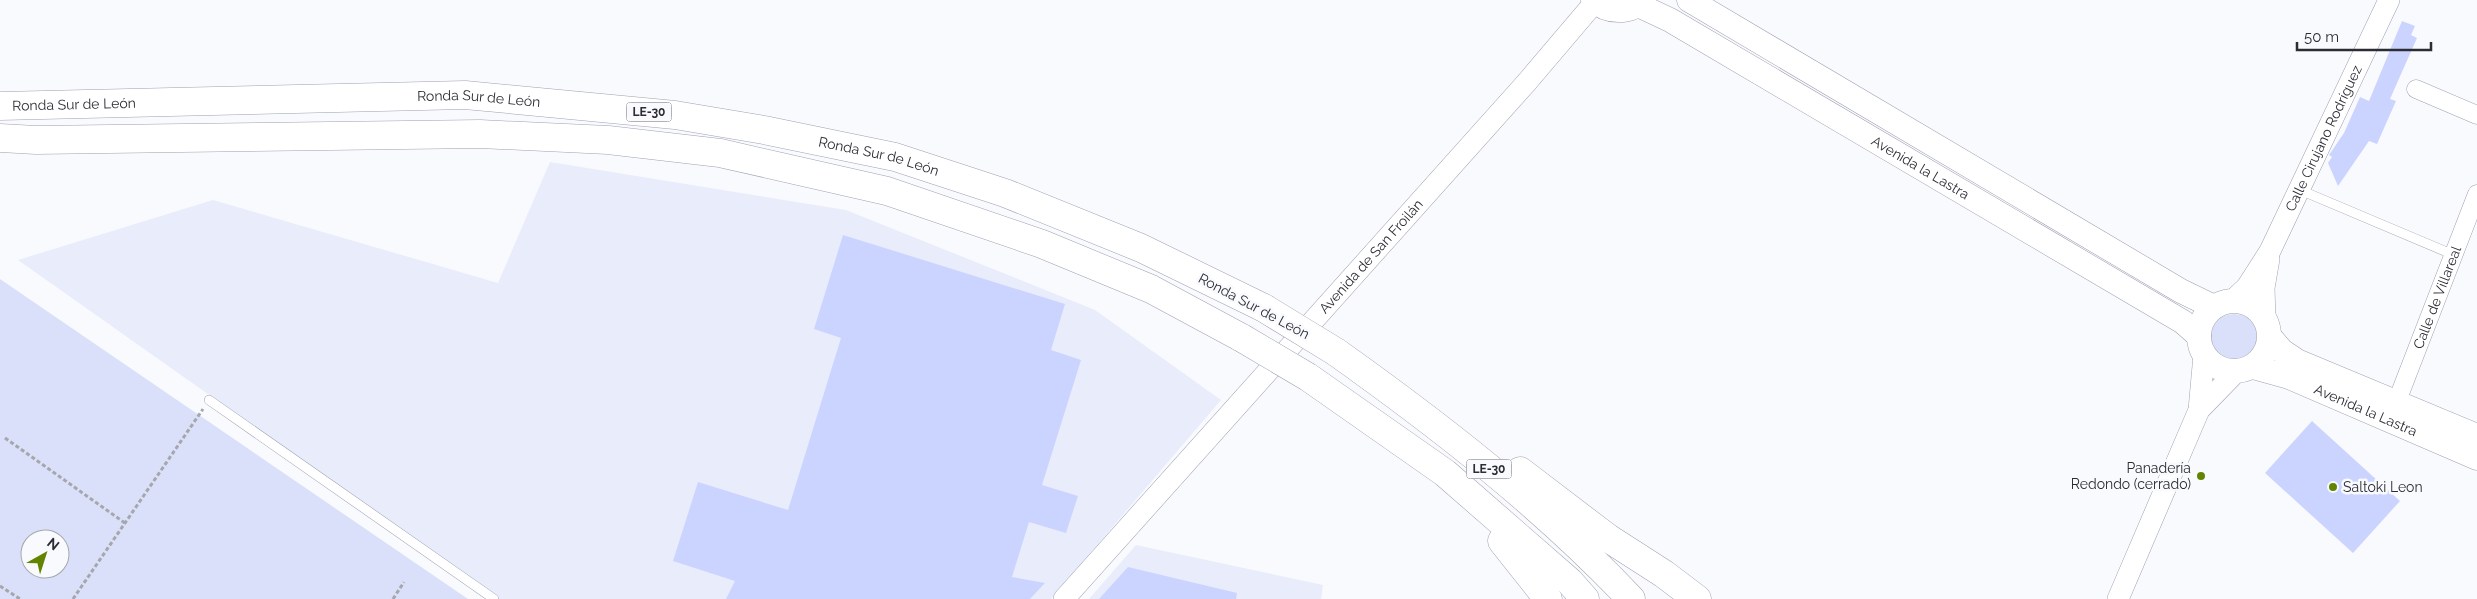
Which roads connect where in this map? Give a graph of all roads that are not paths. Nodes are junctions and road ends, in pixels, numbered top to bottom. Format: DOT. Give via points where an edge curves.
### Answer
graph roads {
  1 [pos="1689,0"];
  2 [pos="2390,0"];
  3 [pos="1594,1"];
  4 [pos="1641,2"];
  5 [pos="2416,89"];
  6 [pos="0,106"];
  7 [pos="2477,115"];
  8 [pos="0,138"];
  9 [pos="2300,190"];
  10 [pos="2477,194"];
  11 [pos="2270,251"];
  12 [pos="2454,254"];
  13 [pos="2223,304"];
  14 [pos="2267,327"];
  15 [pos="2202,345"];
  16 [pos="2245,369"];
  17 [pos="1384,386"];
  18 [pos="209,400"];
  19 [pos="2397,401"];
  20 [pos="2200,410"];
  21 [pos="2477,436"];
  22 [pos="2477,458"];
  23 [pos="1445,473"];
  24 [pos="494,599"];
  25 [pos="1064,599"];
  26 [pos="1548,599"];
  27 [pos="1585,599"];
  28 [pos="1630,599"];
  29 [pos="1697,599"];
  30 [pos="2118,599"];
  1 -- 13 [label="main road, Avenida la Lastra" via="2164,281"];
  2 -- 9 [label="street, Calle Cirujano Rodríguez"];
  3 -- 4 [label="main road" via="1616,10"];
  3 -- 25 [label="street, Avenida de San Froilán" via="1514,97"];
  4 -- 15 [label="main road, Avenida la Lastra" via="2183,322"];
  5 -- 7 [label="street"];
  6 -- 17 [label="highway, Ronda Sur de León / LE-30, bridge" via="465,95 675,115 764,130 895,157 1005,193 1141,248 1264,308"];
  8 -- 23 [label="highway, LE-30, bridge" via="480,134 608,140 720,153 887,191 1042,244 1151,289 1308,377"];
  9 -- 11 [label="street, Calle Cirujano Rodríguez"];
  9 -- 12 [label="lane"];
  10 -- 12 [label="street, Calle de Villareal"];
  11 -- 13 [label="street, Calle Cirujano Rodríguez" via="2247,286"];
  11 -- 14 [label="street, Calle Cirujano Rodríguez" via="2264,288"];
  12 -- 19 [label="street, Calle de Villareal"];
  13 -- 14 [label="main road" via="2250,305"];
  13 -- 15 [label="main road" via="2201,325"];
  14 -- 16 [label="main road" via="2268,348 2262,359"];
  14 -- 19 [label="main road, Avenida la Lastra" via="2282,351 2297,361"];
  15 -- 16 [label="main road" via="2218,368"];
  15 -- 20 [label="street"];
  16 -- 20 [label="street"];
  16 -- 22 [label="main road, Avenida la Lastra" via="2289,377"];
  17 -- 28 [label="highway, Ronda Sur de León / LE-30" via="1529,501 1605,571"];
  17 -- 29 [label="highway" via="1467,431 1608,538"];
  18 -- 24 [label="lane"];
  19 -- 21 [label="main road, Avenida la Lastra"];
  20 -- 30 [label="street"];
  23 -- 26 [label="highway"];
  23 -- 27 [label="highway, LE-30"];
}
